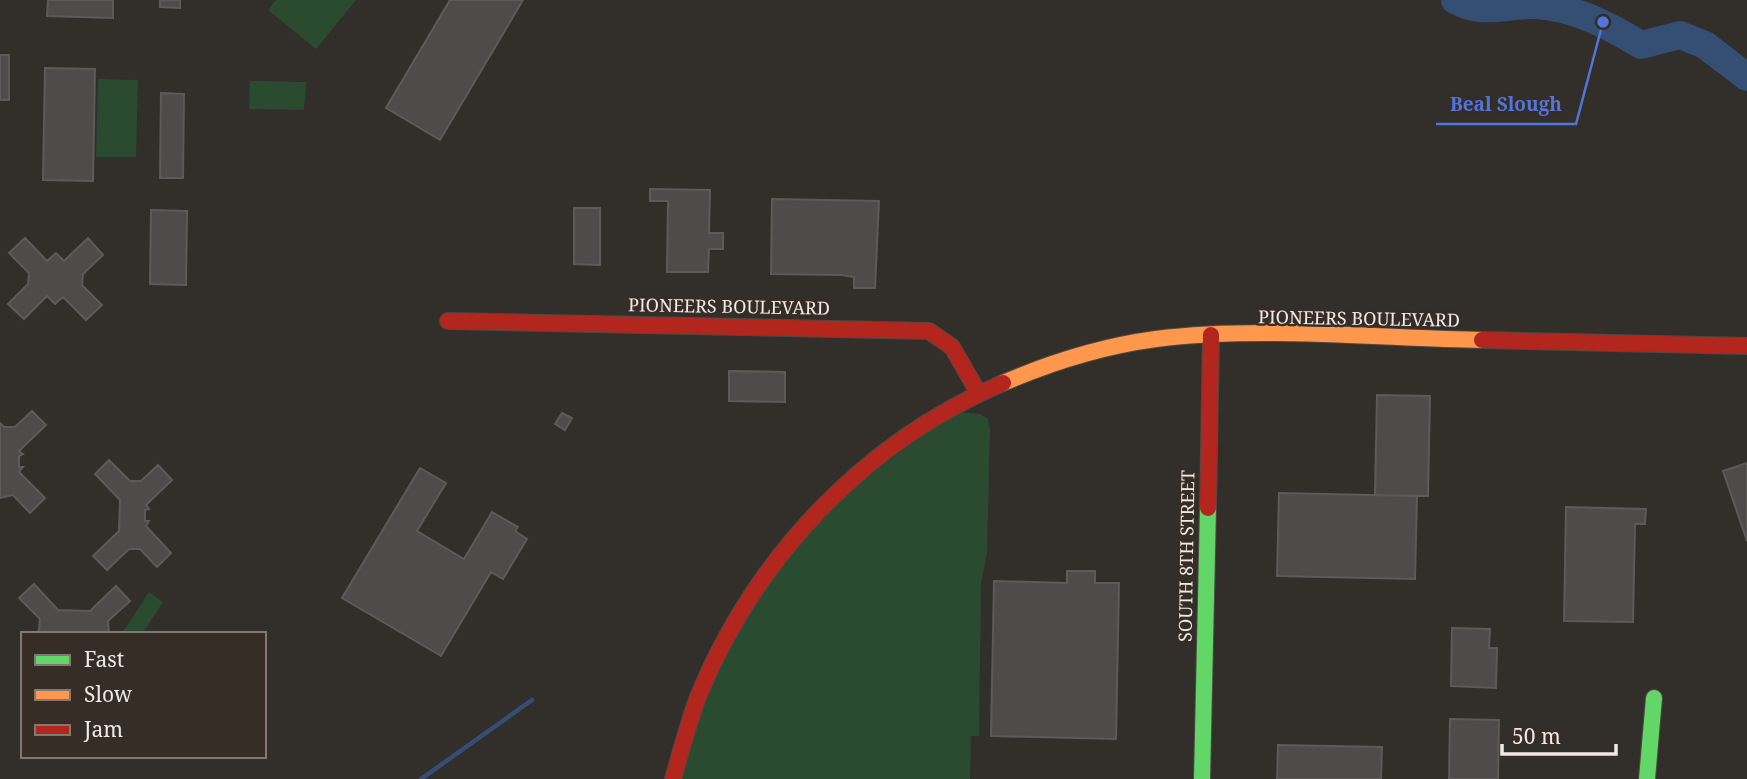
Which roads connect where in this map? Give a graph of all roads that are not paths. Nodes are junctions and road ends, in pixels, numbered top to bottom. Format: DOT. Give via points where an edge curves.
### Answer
graph roads {
  1 [pos="448,321"];
  2 [pos="1210,335"];
  3 [pos="1741,346"];
  4 [pos="978,392"];
  5 [pos="1654,698"];
  6 [pos="673,779"];
  7 [pos="1202,779"];
  8 [pos="1647,779"];
  1 -- 4 [label="main road, PIONEERS BOULEVARD" via="929,331 952,347"];
  2 -- 3 [label="main road, PIONEERS BOULEVARD"];
  2 -- 4 [label="main road, PIONEERS BOULEVARD" via="1128,343 1084,353"];
  2 -- 7 [label="main road, SOUTH 8TH STREET"];
  4 -- 6 [label="main road, PIONEERS BOULEVARD" via="879,453 840,485 785,545 758,581 713,660 693,707"];
  5 -- 8 [label="main road"];
}
